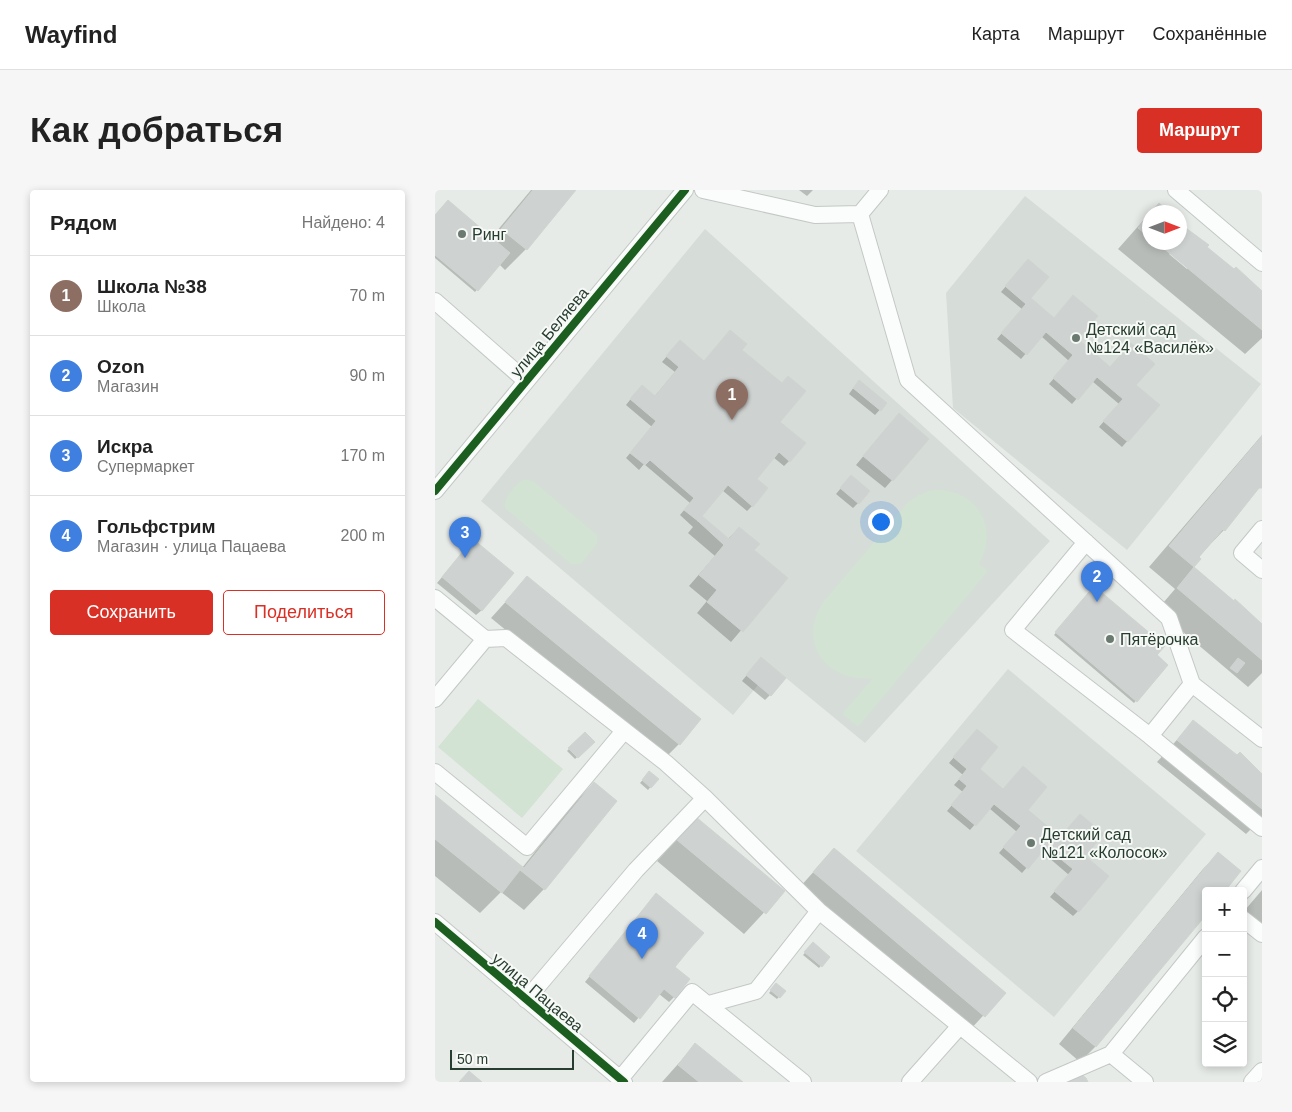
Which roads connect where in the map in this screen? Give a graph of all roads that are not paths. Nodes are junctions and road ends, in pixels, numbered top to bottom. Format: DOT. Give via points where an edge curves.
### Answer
graph roads {
  1 [pos="685,190"];
  2 [pos="703,190"];
  3 [pos="880,190"];
  4 [pos="1176,190"];
  5 [pos="860,214"];
  6 [pos="1262,263"];
  7 [pos="435,302"];
  8 [pos="526,381"];
  9 [pos="435,491"];
  10 [pos="1262,529"];
  11 [pos="1086,542"];
  12 [pos="1262,570"];
  13 [pos="435,598"];
  14 [pos="485,639"];
  15 [pos="1192,684"];
  16 [pos="435,699"];
  17 [pos="624,731"];
  18 [pos="1150,736"];
  19 [pos="1262,739"];
  20 [pos="435,772"];
  21 [pos="705,798"];
  22 [pos="1262,828"];
  23 [pos="1262,868"];
  24 [pos="1246,887"];
  25 [pos="819,911"];
  26 [pos="435,922"];
  27 [pos="1247,922"];
  28 [pos="1262,934"];
  29 [pos="1202,942"];
  30 [pos="526,1000"];
  31 [pos="709,1004"];
  32 [pos="959,1028"];
  33 [pos="1111,1054"];
  34 [pos="1262,1070"];
  35 [pos="622,1080"];
  36 [pos="803,1082"];
  37 [pos="910,1082"];
  38 [pos="1029,1082"];
  39 [pos="1046,1082"];
  40 [pos="1145,1082"];
  41 [pos="1252,1082"];
  1 -- 8 [label="street, улица Беляева"];
  2 -- 5 [label="street" via="815,215"];
  3 -- 5 [label="street"];
  4 -- 6 [label="street"];
  5 -- 11 [label="street" via="908,380"];
  7 -- 8 [label="street"];
  8 -- 9 [label="street, улица Беляева"];
  10 -- 12 [label="street" via="1242,553"];
  11 -- 15 [label="street" via="1169,618"];
  11 -- 18 [label="street" via="1013,630"];
  13 -- 14 [label="street"];
  14 -- 16 [label="street"];
  14 -- 17 [label="street" via="506,638"];
  15 -- 18 [label="street"];
  15 -- 19 [label="street"];
  17 -- 20 [label="street" via="527,847"];
  17 -- 21 [label="street"];
  18 -- 22 [label="street"];
  21 -- 25 [label="street"];
  21 -- 30 [label="street" via="636,870"];
  23 -- 24 [label="street"];
  25 -- 31 [label="street" via="756,991"];
  25 -- 32 [label="street"];
  26 -- 30 [label="street, улица Пацаева"];
  27 -- 28 [label="street"];
  29 -- 33 [label="street"];
  30 -- 35 [label="street, улица Пацаева"];
  31 -- 35 [label="street" via="691,992"];
  31 -- 36 [label="street"];
  32 -- 37 [label="street"];
  32 -- 38 [label="street"];
  33 -- 39 [label="street"];
  33 -- 40 [label="street"];
  34 -- 41 [label="street"];
}
